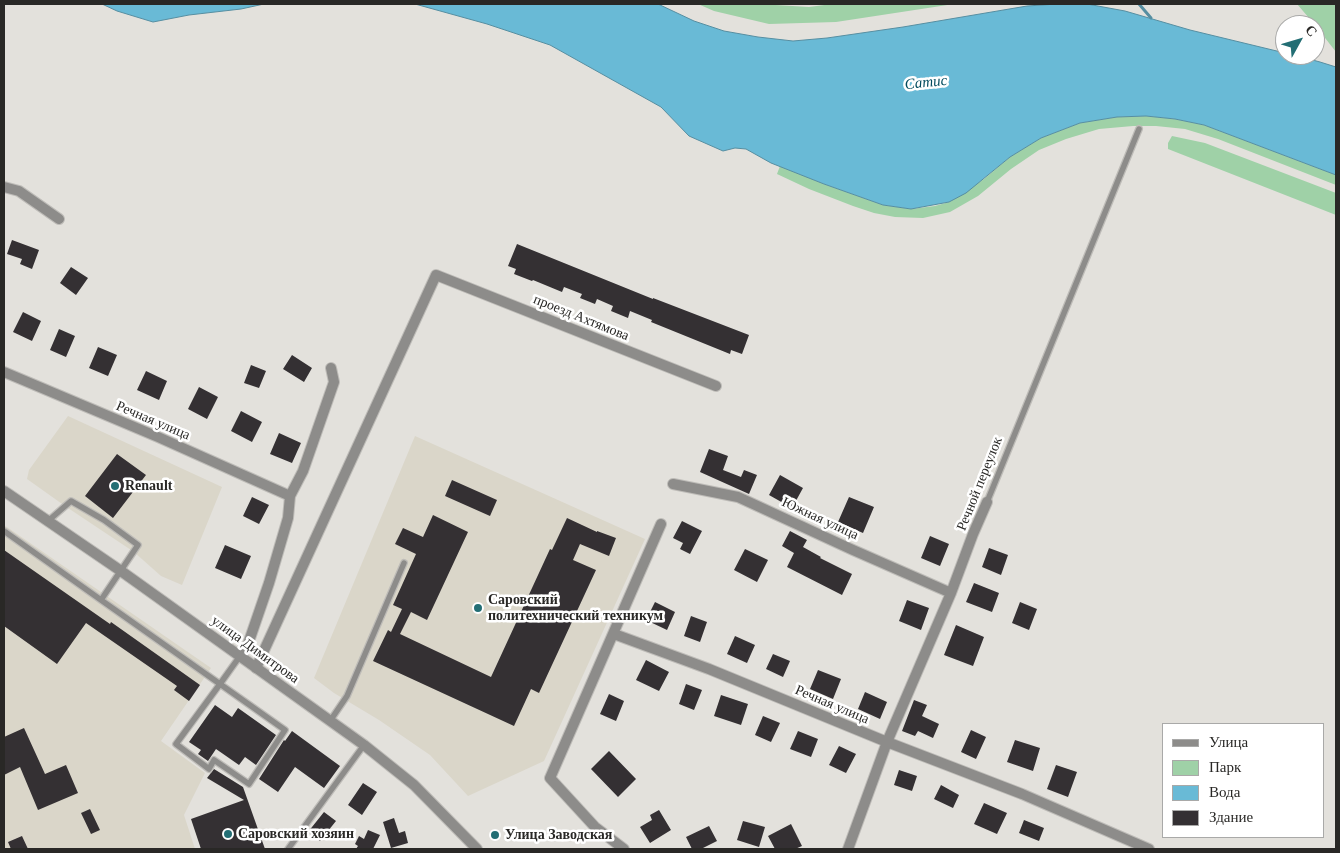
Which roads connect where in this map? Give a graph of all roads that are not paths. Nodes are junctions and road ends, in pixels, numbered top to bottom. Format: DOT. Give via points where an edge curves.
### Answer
graph roads {
  1 [pos="1139,129"];
  2 [pos="4,187"];
  3 [pos="58,220"];
  4 [pos="331,368"];
  5 [pos="4,372"];
  6 [pos="716,386"];
  7 [pos="673,484"];
  8 [pos="4,491"];
  9 [pos="290,496"];
  10 [pos="987,502"];
  11 [pos="48,521"];
  12 [pos="661,524"];
  13 [pos="4,531"];
  14 [pos="404,563"];
  15 [pos="121,571"];
  16 [pos="951,593"];
  17 [pos="101,600"];
  18 [pos="614,634"];
  19 [pos="240,656"];
  20 [pos="256,668"];
  21 [pos="220,684"];
  22 [pos="330,721"];
  23 [pos="887,742"];
  24 [pos="364,745"];
  25 [pos="288,849"];
  26 [pos="477,849"];
  27 [pos="624,849"];
  28 [pos="848,849"];
  29 [pos="1149,849"];
  1 -- 10 [label="lane, Речной переулок"];
  2 -- 3 [label="street" via="18,191"];
  4 -- 9 [label="street" via="334,382 303,470"];
  5 -- 9 [label="street, Речная улица"];
  6 -- 20 [label="street, проезд Ахтямова" via="436,274"];
  7 -- 16 [label="street, Южная улица" via="738,497"];
  8 -- 11 [label="street, улица Димитрова"];
  9 -- 19 [label="street" via="288,518 269,584 247,647"];
  10 -- 16 [label="street, Речной переулок"];
  11 -- 15 [label="street, улица Димитрова"];
  11 -- 15 [label="lane" via="71,501 104,520 138,545"];
  12 -- 18 [label="street"];
  13 -- 17 [label="lane"];
  14 -- 22 [label="lane" via="347,696"];
  15 -- 17 [label="lane"];
  15 -- 19 [label="street, улица Димитрова"];
  16 -- 23 [label="street, Речной переулок"];
  17 -- 21 [label="lane"];
  18 -- 23 [label="street, Речная улица"];
  18 -- 27 [label="street" via="550,778 595,827"];
  19 -- 20 [label="street, улица Димитрова"];
  19 -- 21 [label="lane"];
  20 -- 22 [label="street, улица Димитрова"];
  21 -- 21 [label="lane" via="285,730 249,784 214,760 209,769 176,744"];
  22 -- 24 [label="street, улица Димитрова"];
  23 -- 28 [label="street, Речной переулок"];
  23 -- 29 [label="street, Речная улица" via="1022,794"];
  24 -- 25 [label="lane"];
  24 -- 26 [label="street, улица Димитрова" via="414,785"];
}
